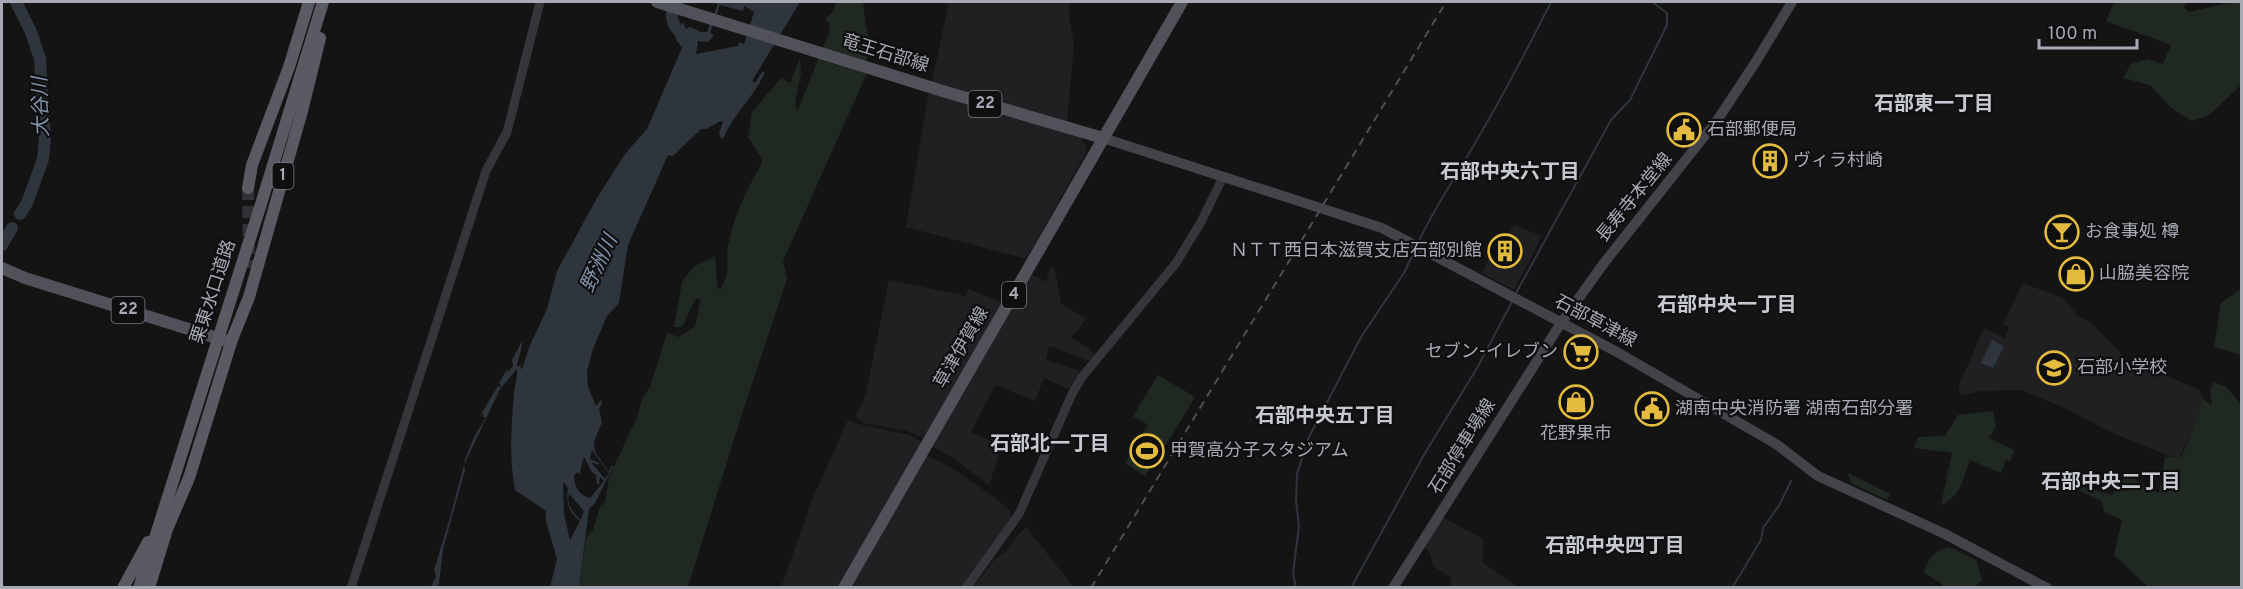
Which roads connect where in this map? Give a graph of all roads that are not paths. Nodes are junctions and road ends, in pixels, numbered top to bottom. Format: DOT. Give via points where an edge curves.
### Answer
graph roads {
  1 [pos="309,2"];
  2 [pos="540,2"];
  3 [pos="659,2"];
  4 [pos="1182,2"];
  5 [pos="1792,2"];
  6 [pos="322,4"];
  7 [pos="1103,138"];
  8 [pos="1222,177"];
  9 [pos="248,188"];
  10 [pos="2,268"];
  11 [pos="249,268"];
  12 [pos="1561,323"];
  13 [pos="231,342"];
  14 [pos="195,456"];
  15 [pos="123,588"];
  16 [pos="139,588"];
  17 [pos="149,588"];
  18 [pos="351,588"];
  19 [pos="844,588"];
  20 [pos="966,588"];
  21 [pos="1393,588"];
  22 [pos="2047,588"];
  1 -- 9 [label="highway, 1" via="252,165"];
  2 -- 18 [label="street" via="507,132 486,171"];
  3 -- 7 [label="main road, 竜王石部線 / 22"];
  4 -- 7 [label="main road, 草津伊賀線 / 4"];
  5 -- 12 [label="main road, 長寿寺本堂線" via="1718,119"];
  6 -- 13 [label="highway, 栗東水口道路 / 1" via="323,25 302,111 249,297"];
  6 -- 16 [label="highway, 栗東水口道路 / 1"];
  7 -- 8 [label="main road, 石部草津線"];
  7 -- 19 [label="main road, 草津伊賀線 / 4"];
  8 -- 12 [label="main road, 石部草津線" via="1382,228"];
  8 -- 20 [label="street" via="1176,262 1082,377 1019,514"];
  10 -- 13 [label="main road, 22"];
  11 -- 13 [label="highway, 栗東水口道路 / 1"];
  12 -- 21 [label="main road, 石部停車場線"];
  12 -- 22 [label="main road, 石部草津線" via="1776,444 1818,476 1945,534"];
  13 -- 14 [label="highway, 栗東水口道路 / 1"];
  14 -- 15 [label="highway, 1"];
  14 -- 17 [label="highway, 栗東水口道路 / 1"];
}
